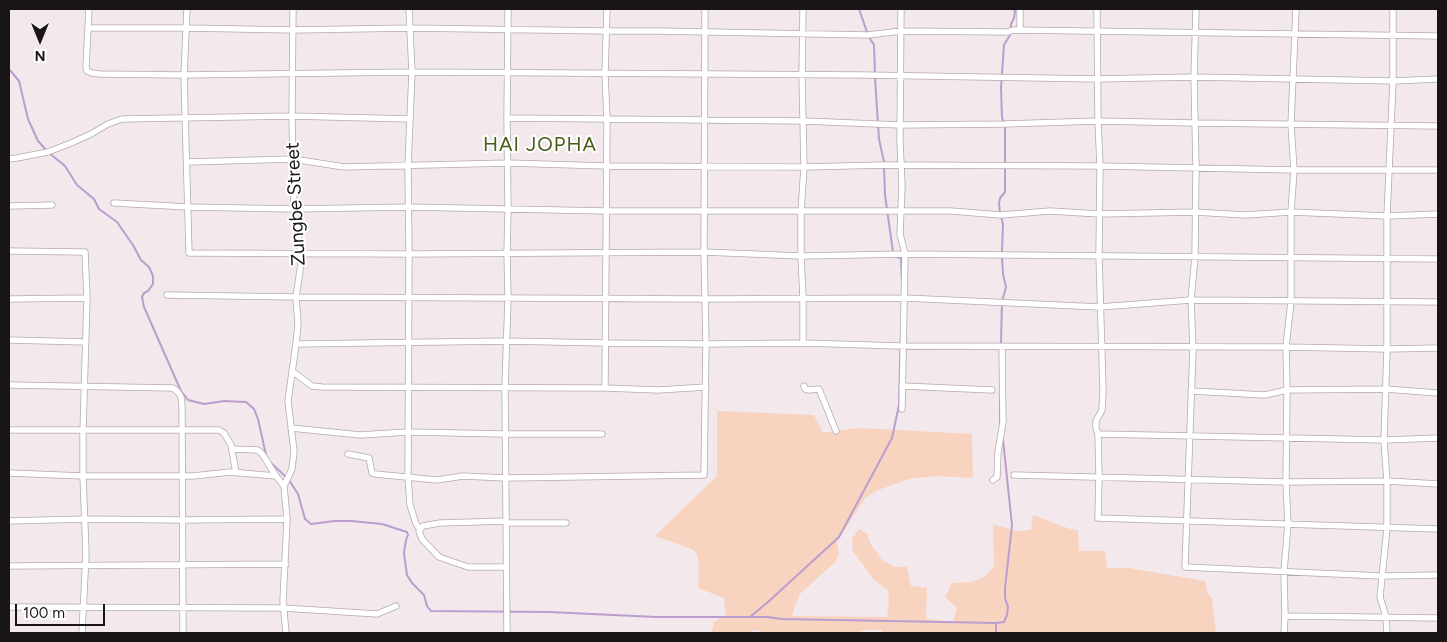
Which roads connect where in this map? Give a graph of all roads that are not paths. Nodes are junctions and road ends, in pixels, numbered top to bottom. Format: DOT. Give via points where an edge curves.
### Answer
graph roads {
  1 [pos="88,9"];
  2 [pos="187,9"];
  3 [pos="293,9"];
  4 [pos="410,9"];
  5 [pos="508,9"];
  6 [pos="607,9"];
  7 [pos="705,9"];
  8 [pos="803,9"];
  9 [pos="901,9"];
  10 [pos="1020,9"];
  11 [pos="1097,9"];
  12 [pos="1196,9"];
  13 [pos="1296,9"];
  14 [pos="1393,9"];
  15 [pos="88,28"];
  16 [pos="187,28"];
  17 [pos="410,28"];
  18 [pos="293,30"];
  19 [pos="508,30"];
  20 [pos="606,31"];
  21 [pos="901,31"];
  22 [pos="1013,31"];
  23 [pos="1096,31"];
  24 [pos="706,32"];
  25 [pos="1196,32"];
  26 [pos="1295,34"];
  27 [pos="803,35"];
  28 [pos="1394,36"];
  29 [pos="1438,36"];
  30 [pos="412,72"];
  31 [pos="508,73"];
  32 [pos="294,74"];
  33 [pos="605,74"];
  34 [pos="704,74"];
  35 [pos="184,75"];
  36 [pos="802,75"];
  37 [pos="901,76"];
  38 [pos="1194,77"];
  39 [pos="1097,79"];
  40 [pos="1293,79"];
  41 [pos="1438,80"];
  42 [pos="1393,81"];
  43 [pos="292,116"];
  44 [pos="186,118"];
  45 [pos="507,118"];
  46 [pos="410,119"];
  47 [pos="607,119"];
  48 [pos="704,119"];
  49 [pos="804,121"];
  50 [pos="1098,121"];
  51 [pos="1195,123"];
  52 [pos="1291,124"];
  53 [pos="1391,124"];
  54 [pos="900,125"];
  55 [pos="1438,126"];
  56 [pos="9,159"];
  57 [pos="293,159"];
  58 [pos="187,162"];
  59 [pos="508,163"];
  60 [pos="408,165"];
  61 [pos="704,165"];
  62 [pos="607,166"];
  63 [pos="901,166"];
  64 [pos="1100,166"];
  65 [pos="804,167"];
  66 [pos="1196,167"];
  67 [pos="1294,170"];
  68 [pos="1390,170"];
  69 [pos="1438,170"];
  70 [pos="114,203"];
  71 [pos="9,206"];
  72 [pos="52,206"];
  73 [pos="188,207"];
  74 [pos="408,208"];
  75 [pos="294,209"];
  76 [pos="508,210"];
  77 [pos="606,211"];
  78 [pos="704,211"];
  79 [pos="801,212"];
  80 [pos="900,212"];
  81 [pos="1195,212"];
  82 [pos="1291,212"];
  83 [pos="1100,214"];
  84 [pos="1438,214"];
  85 [pos="1387,216"];
  86 [pos="9,251"];
  87 [pos="704,252"];
  88 [pos="507,253"];
  89 [pos="606,253"];
  90 [pos="301,254"];
  91 [pos="409,254"];
  92 [pos="905,254"];
  93 [pos="801,256"];
  94 [pos="1099,256"];
  95 [pos="1195,257"];
  96 [pos="1290,258"];
  97 [pos="1387,259"];
  98 [pos="1438,259"];
  99 [pos="167,295"];
  100 [pos="296,297"];
  101 [pos="87,298"];
  102 [pos="409,298"];
  103 [pos="508,298"];
  104 [pos="606,298"];
  105 [pos="803,298"];
  106 [pos="904,298"];
  107 [pos="9,299"];
  108 [pos="705,299"];
  109 [pos="1191,300"];
  110 [pos="1291,301"];
  111 [pos="1386,302"];
  112 [pos="1438,302"];
  113 [pos="1100,307"];
  114 [pos="9,340"];
  115 [pos="507,341"];
  116 [pos="86,342"];
  117 [pos="408,342"];
  118 [pos="803,342"];
  119 [pos="296,344"];
  120 [pos="604,344"];
  121 [pos="706,344"];
  122 [pos="902,346"];
  123 [pos="1002,347"];
  124 [pos="1102,347"];
  125 [pos="1286,347"];
  126 [pos="1193,348"];
  127 [pos="1438,348"];
  128 [pos="1387,349"];
  129 [pos="292,372"];
  130 [pos="9,385"];
  131 [pos="84,386"];
  132 [pos="804,386"];
  133 [pos="902,386"];
  134 [pos="407,387"];
  135 [pos="706,387"];
  136 [pos="505,388"];
  137 [pos="605,388"];
  138 [pos="1385,389"];
  139 [pos="992,390"];
  140 [pos="1287,390"];
  141 [pos="1192,391"];
  142 [pos="1438,393"];
  143 [pos="902,409"];
  144 [pos="291,428"];
  145 [pos="9,430"];
  146 [pos="182,430"];
  147 [pos="83,431"];
  148 [pos="836,431"];
  149 [pos="408,432"];
  150 [pos="505,434"];
  151 [pos="602,434"];
  152 [pos="1098,434"];
  153 [pos="1190,435"];
  154 [pos="1286,438"];
  155 [pos="1438,438"];
  156 [pos="1384,440"];
  157 [pos="233,449"];
  158 [pos="348,454"];
  159 [pos="9,473"];
  160 [pos="236,473"];
  161 [pos="1014,475"];
  162 [pos="83,476"];
  163 [pos="182,476"];
  164 [pos="276,476"];
  165 [pos="1099,476"];
  166 [pos="408,477"];
  167 [pos="506,478"];
  168 [pos="1188,479"];
  169 [pos="993,480"];
  170 [pos="1388,481"];
  171 [pos="1286,482"];
  172 [pos="285,484"];
  173 [pos="1438,484"];
  174 [pos="84,519"];
  175 [pos="288,519"];
  176 [pos="182,520"];
  177 [pos="9,521"];
  178 [pos="506,522"];
  179 [pos="1186,522"];
  180 [pos="566,523"];
  181 [pos="1288,524"];
  182 [pos="1387,528"];
  183 [pos="420,529"];
  184 [pos="1438,529"];
  185 [pos="286,564"];
  186 [pos="183,565"];
  187 [pos="9,566"];
  188 [pos="85,566"];
  189 [pos="506,567"];
  190 [pos="1284,571"];
  191 [pos="1438,575"];
  192 [pos="1381,576"];
  193 [pos="83,606"];
  194 [pos="183,606"];
  195 [pos="396,606"];
  196 [pos="9,607"];
  197 [pos="283,608"];
  198 [pos="1285,616"];
  199 [pos="1386,617"];
  200 [pos="1438,618"];
  201 [pos="82,633"];
  202 [pos="183,633"];
  203 [pos="286,633"];
  204 [pos="507,633"];
  205 [pos="1284,633"];
  206 [pos="1386,633"];
  1 -- 15 [label="street"];
  2 -- 16 [label="street"];
  3 -- 18 [label="street, Zungbe Street"];
  4 -- 17 [label="street"];
  5 -- 19 [label="street"];
  6 -- 20 [label="street"];
  7 -- 24 [label="street"];
  8 -- 27 [label="street"];
  9 -- 21 [label="street"];
  10 -- 22 [label="street"];
  11 -- 23 [label="street"];
  12 -- 25 [label="street"];
  13 -- 26 [label="street"];
  14 -- 28 [label="street"];
  15 -- 16 [label="street"];
  15 -- 35 [label="street" via="87,71"];
  16 -- 18 [label="street"];
  16 -- 35 [label="street"];
  17 -- 18 [label="street"];
  17 -- 19 [label="street"];
  17 -- 30 [label="street"];
  18 -- 32 [label="street, Zungbe Street"];
  19 -- 20 [label="street"];
  19 -- 31 [label="street"];
  20 -- 24 [label="street"];
  20 -- 33 [label="street"];
  21 -- 22 [label="street"];
  21 -- 27 [label="street" via="868,35"];
  21 -- 37 [label="street"];
  22 -- 23 [label="street"];
  23 -- 25 [label="street"];
  23 -- 39 [label="street"];
  24 -- 27 [label="street"];
  24 -- 34 [label="street"];
  25 -- 26 [label="street"];
  25 -- 38 [label="street"];
  26 -- 28 [label="street"];
  26 -- 40 [label="street"];
  27 -- 36 [label="street"];
  28 -- 29 [label="street"];
  28 -- 42 [label="street"];
  30 -- 31 [label="street"];
  30 -- 32 [label="street"];
  30 -- 46 [label="street"];
  31 -- 33 [label="street"];
  31 -- 45 [label="street"];
  32 -- 35 [label="street"];
  32 -- 43 [label="street, Zungbe Street"];
  33 -- 34 [label="street"];
  33 -- 47 [label="street"];
  34 -- 36 [label="street"];
  34 -- 48 [label="street"];
  35 -- 44 [label="street"];
  36 -- 37 [label="street"];
  36 -- 49 [label="street"];
  37 -- 39 [label="street"];
  37 -- 54 [label="street"];
  38 -- 39 [label="street"];
  38 -- 40 [label="street"];
  38 -- 51 [label="street"];
  39 -- 50 [label="street"];
  40 -- 42 [label="street"];
  40 -- 52 [label="street"];
  41 -- 42 [label="street"];
  42 -- 53 [label="street"];
  43 -- 44 [label="street"];
  43 -- 46 [label="street"];
  43 -- 57 [label="street, Zungbe Street"];
  44 -- 56 [label="street" via="122,119 48,152"];
  44 -- 58 [label="street"];
  45 -- 47 [label="street"];
  45 -- 59 [label="street"];
  46 -- 60 [label="street"];
  47 -- 48 [label="street"];
  47 -- 62 [label="street"];
  48 -- 49 [label="street"];
  48 -- 61 [label="street"];
  49 -- 54 [label="street"];
  49 -- 65 [label="street"];
  50 -- 51 [label="street"];
  50 -- 54 [label="street"];
  50 -- 64 [label="street"];
  51 -- 52 [label="street"];
  51 -- 66 [label="street"];
  52 -- 53 [label="street"];
  52 -- 67 [label="street"];
  53 -- 55 [label="street"];
  53 -- 68 [label="street"];
  54 -- 63 [label="street"];
  57 -- 58 [label="street"];
  57 -- 60 [label="street" via="344,167"];
  57 -- 75 [label="street, Zungbe Street"];
  58 -- 73 [label="street"];
  59 -- 60 [label="street"];
  59 -- 62 [label="street"];
  59 -- 76 [label="street"];
  60 -- 74 [label="street"];
  61 -- 62 [label="street"];
  61 -- 65 [label="street"];
  61 -- 78 [label="street"];
  62 -- 77 [label="street"];
  63 -- 64 [label="street"];
  63 -- 65 [label="street"];
  63 -- 80 [label="street"];
  64 -- 66 [label="street"];
  64 -- 83 [label="street"];
  65 -- 79 [label="street"];
  66 -- 67 [label="street"];
  66 -- 81 [label="street"];
  67 -- 68 [label="street"];
  67 -- 82 [label="street"];
  68 -- 69 [label="street"];
  68 -- 85 [label="street"];
  70 -- 73 [label="street"];
  71 -- 72 [label="street"];
  73 -- 75 [label="street"];
  73 -- 90 [label="street" via="189,253"];
  74 -- 75 [label="street"];
  74 -- 76 [label="street"];
  74 -- 91 [label="street"];
  75 -- 90 [label="street, Zungbe Street"];
  76 -- 77 [label="street"];
  76 -- 88 [label="street"];
  77 -- 78 [label="street"];
  77 -- 89 [label="street"];
  78 -- 79 [label="street"];
  78 -- 87 [label="street"];
  79 -- 80 [label="street"];
  79 -- 93 [label="street"];
  80 -- 83 [label="street"];
  80 -- 92 [label="street" via="900,234"];
  81 -- 82 [label="street" via="1245,215"];
  81 -- 83 [label="street"];
  81 -- 95 [label="street"];
  82 -- 85 [label="street"];
  82 -- 96 [label="street"];
  83 -- 94 [label="street"];
  84 -- 85 [label="street"];
  85 -- 97 [label="street"];
  86 -- 101 [label="street" via="85,252"];
  87 -- 89 [label="street"];
  87 -- 93 [label="street"];
  87 -- 108 [label="street"];
  88 -- 89 [label="street"];
  88 -- 91 [label="street"];
  88 -- 103 [label="street"];
  89 -- 104 [label="street"];
  90 -- 91 [label="street"];
  90 -- 100 [label="street, Zungbe Street"];
  91 -- 102 [label="street"];
  92 -- 93 [label="street"];
  92 -- 94 [label="street"];
  92 -- 106 [label="street"];
  93 -- 105 [label="street"];
  94 -- 95 [label="street"];
  94 -- 113 [label="street"];
  95 -- 96 [label="street"];
  95 -- 109 [label="street"];
  96 -- 97 [label="street"];
  96 -- 110 [label="street"];
  97 -- 98 [label="street"];
  97 -- 111 [label="street"];
  99 -- 100 [label="street"];
  100 -- 102 [label="street"];
  100 -- 119 [label="street, Zungbe Street"];
  101 -- 107 [label="street"];
  101 -- 116 [label="street"];
  102 -- 103 [label="street"];
  102 -- 117 [label="street"];
  103 -- 104 [label="street"];
  103 -- 115 [label="street"];
  104 -- 108 [label="street"];
  104 -- 120 [label="street"];
  105 -- 106 [label="street"];
  105 -- 108 [label="street"];
  105 -- 118 [label="street"];
  106 -- 113 [label="street"];
  106 -- 122 [label="street"];
  108 -- 121 [label="street"];
  109 -- 110 [label="street"];
  109 -- 113 [label="street"];
  109 -- 126 [label="street"];
  110 -- 111 [label="street"];
  110 -- 125 [label="street"];
  111 -- 112 [label="street"];
  111 -- 128 [label="street"];
  113 -- 124 [label="street"];
  114 -- 116 [label="street"];
  115 -- 117 [label="street"];
  115 -- 120 [label="street"];
  115 -- 136 [label="street"];
  116 -- 131 [label="street"];
  117 -- 119 [label="street"];
  117 -- 134 [label="street"];
  118 -- 121 [label="street"];
  118 -- 122 [label="street"];
  119 -- 129 [label="street, Zungbe Street"];
  120 -- 121 [label="street"];
  120 -- 137 [label="street"];
  121 -- 135 [label="street"];
  122 -- 123 [label="street"];
  122 -- 133 [label="street"];
  123 -- 124 [label="street"];
  123 -- 169 [label="street" via="1003,422 997,477"];
  124 -- 126 [label="street"];
  124 -- 152 [label="street" via="1103,390 1102,410 1096,421"];
  125 -- 126 [label="street"];
  125 -- 128 [label="street"];
  125 -- 140 [label="street"];
  126 -- 141 [label="street"];
  127 -- 128 [label="street"];
  128 -- 138 [label="street"];
  129 -- 134 [label="street" via="317,387"];
  129 -- 144 [label="street, Zungbe Street" via="288,401"];
  130 -- 131 [label="street"];
  131 -- 146 [label="street" via="173,388 181,397"];
  131 -- 147 [label="street"];
  132 -- 148 [label="street" via="809,390 819,389"];
  133 -- 139 [label="street"];
  133 -- 143 [label="street"];
  134 -- 136 [label="street"];
  134 -- 149 [label="street"];
  135 -- 137 [label="street" via="658,390"];
  135 -- 167 [label="street" via="704,475"];
  136 -- 137 [label="street"];
  136 -- 150 [label="street"];
  138 -- 140 [label="street"];
  138 -- 142 [label="street"];
  138 -- 156 [label="street"];
  140 -- 141 [label="street" via="1265,395"];
  140 -- 154 [label="street"];
  141 -- 153 [label="street"];
  144 -- 149 [label="street" via="360,435"];
  144 -- 172 [label="street, Zungbe Street" via="294,451 292,469"];
  145 -- 147 [label="street"];
  146 -- 147 [label="street"];
  146 -- 157 [label="street" via="222,431"];
  146 -- 163 [label="street"];
  147 -- 162 [label="street"];
  149 -- 150 [label="street"];
  149 -- 166 [label="street"];
  150 -- 151 [label="street"];
  150 -- 167 [label="street"];
  152 -- 153 [label="street"];
  152 -- 165 [label="street"];
  153 -- 154 [label="street"];
  153 -- 168 [label="street"];
  154 -- 156 [label="street"];
  154 -- 171 [label="street"];
  155 -- 156 [label="street"];
  156 -- 170 [label="street"];
  157 -- 160 [label="street"];
  157 -- 164 [label="street" via="258,450"];
  158 -- 166 [label="street" via="369,458 372,473"];
  159 -- 162 [label="street"];
  160 -- 163 [label="street"];
  160 -- 164 [label="street"];
  161 -- 165 [label="street"];
  162 -- 163 [label="street"];
  162 -- 174 [label="street"];
  163 -- 176 [label="street"];
  164 -- 172 [label="street"];
  165 -- 168 [label="street"];
  165 -- 179 [label="street" via="1098,518"];
  166 -- 167 [label="street" via="437,480 463,476"];
  166 -- 183 [label="street" via="412,515"];
  167 -- 178 [label="street"];
  168 -- 171 [label="street"];
  168 -- 179 [label="street"];
  170 -- 171 [label="street"];
  170 -- 173 [label="street"];
  170 -- 182 [label="street"];
  171 -- 181 [label="street"];
  172 -- 175 [label="street"];
  174 -- 176 [label="street"];
  174 -- 177 [label="street"];
  174 -- 188 [label="street"];
  175 -- 176 [label="street"];
  175 -- 185 [label="street"];
  176 -- 186 [label="street"];
  178 -- 180 [label="street"];
  178 -- 183 [label="street" via="440,523"];
  178 -- 189 [label="street"];
  179 -- 181 [label="street"];
  179 -- 190 [label="street" via="1185,567"];
  181 -- 182 [label="street"];
  181 -- 190 [label="street"];
  182 -- 184 [label="street"];
  182 -- 192 [label="street"];
  183 -- 189 [label="street" via="422,539 439,557 468,567"];
  185 -- 186 [label="street"];
  185 -- 197 [label="street"];
  186 -- 188 [label="street"];
  186 -- 194 [label="street"];
  187 -- 188 [label="street"];
  188 -- 193 [label="street"];
  189 -- 204 [label="street"];
  190 -- 192 [label="street"];
  190 -- 198 [label="street"];
  191 -- 192 [label="street"];
  192 -- 199 [label="street" via="1380,597"];
  193 -- 194 [label="street"];
  193 -- 196 [label="street"];
  193 -- 201 [label="street"];
  194 -- 197 [label="street"];
  194 -- 202 [label="street"];
  195 -- 197 [label="street" via="377,614"];
  197 -- 203 [label="street"];
  198 -- 199 [label="street"];
  198 -- 205 [label="street"];
  199 -- 200 [label="street"];
  199 -- 206 [label="street"];
}
